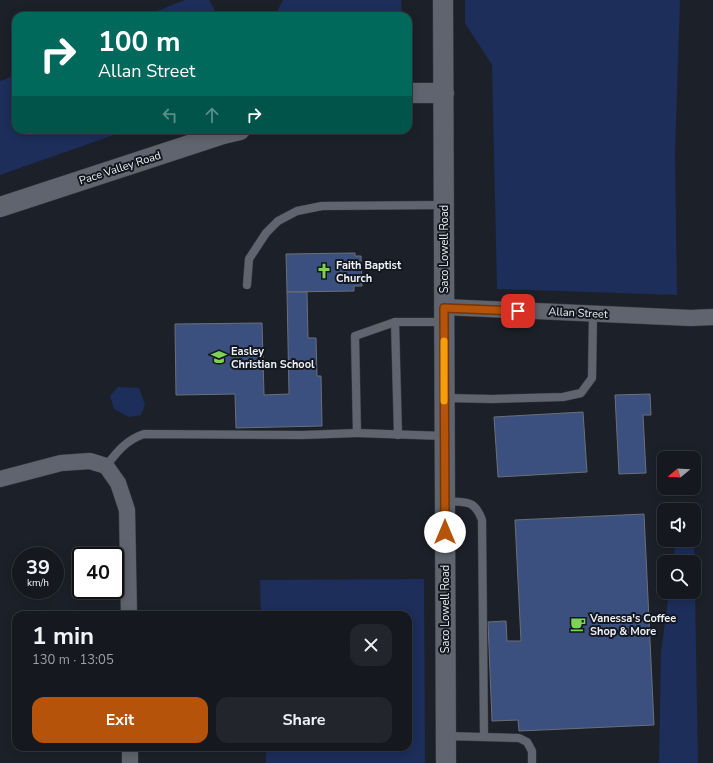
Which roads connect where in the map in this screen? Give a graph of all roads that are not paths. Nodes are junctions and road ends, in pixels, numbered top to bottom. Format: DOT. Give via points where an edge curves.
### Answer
graph roads {
  1 [pos="443,0"];
  2 [pos="412,93"];
  3 [pos="444,93"];
  4 [pos="223,134"];
  5 [pos="444,205"];
  6 [pos="0,207"];
  7 [pos="247,285"];
  8 [pos="593,314"];
  9 [pos="444,315"];
  10 [pos="713,317"];
  11 [pos="395,322"];
  12 [pos="444,398"];
  13 [pos="357,433"];
  14 [pos="398,435"];
  15 [pos="444,436"];
  16 [pos="106,466"];
  17 [pos="0,479"];
  18 [pos="444,501"];
  19 [pos="129,611"];
  20 [pos="446,736"];
  21 [pos="484,737"];
  22 [pos="130,751"];
  23 [pos="130,763"];
  24 [pos="446,763"];
  25 [pos="532,763"];
  1 -- 3 [label="street, Saco Lowell Road"];
  2 -- 3 [label="street"];
  3 -- 5 [label="street, Saco Lowell Road"];
  4 -- 6 [label="street, Pace Valley Road"];
  5 -- 7 [label="lane" via="322,206 297,211 278,221 266,233 249,259"];
  5 -- 9 [label="street, Saco Lowell Road"];
  8 -- 9 [label="street, Allan Street"];
  8 -- 10 [label="street, Allan Street"];
  8 -- 12 [label="lane" via="592,378 581,392 563,397"];
  9 -- 11 [label="lane"];
  9 -- 12 [label="street, Saco Lowell Road"];
  11 -- 13 [label="lane" via="355,336"];
  11 -- 14 [label="lane"];
  12 -- 15 [label="street, Saco Lowell Road"];
  13 -- 14 [label="lane"];
  13 -- 16 [label="lane" via="144,434 124,445"];
  14 -- 15 [label="lane"];
  15 -- 18 [label="street, Saco Lowell Road"];
  16 -- 17 [label="street" via="90,461 61,463"];
  16 -- 19 [label="street" via="118,483 127,510"];
  18 -- 20 [label="street, Saco Lowell Road"];
  18 -- 21 [label="lane" via="471,503 478,509 482,520"];
  20 -- 21 [label="lane"];
  20 -- 24 [label="street, Saco Lowell Road"];
  21 -- 25 [label="lane" via="519,738 528,742 532,751"];
  22 -- 23 [label="street"];
}
